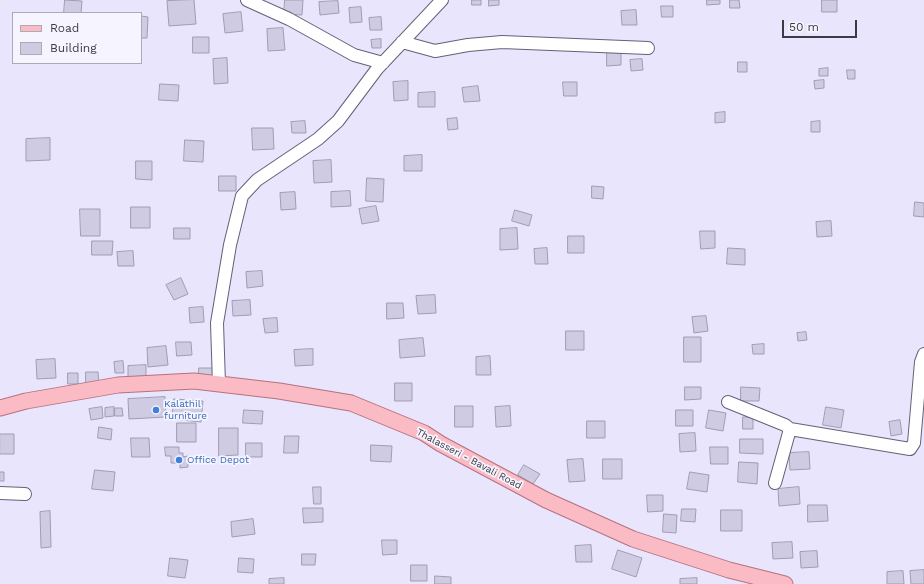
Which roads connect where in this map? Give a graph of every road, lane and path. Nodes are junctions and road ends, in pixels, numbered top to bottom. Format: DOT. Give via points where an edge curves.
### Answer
graph roads {
  1 [pos="247,0"];
  2 [pos="442,0"];
  3 [pos="402,42"];
  4 [pos="648,48"];
  5 [pos="383,63"];
  6 [pos="924,354"];
  7 [pos="219,384"];
  8 [pos="728,402"];
  9 [pos="0,408"];
  10 [pos="790,430"];
  11 [pos="775,483"];
  12 [pos="0,493"];
  13 [pos="25,494"];
  14 [pos="785,584"];
  1 -- 5 [label="street" via="354,55"];
  2 -- 3 [label="street"];
  3 -- 4 [label="street" via="435,51 502,42"];
  3 -- 5 [label="street"];
  5 -- 7 [label="street" via="338,121 257,180 242,196 230,245 217,323"];
  6 -- 10 [label="street" via="921,362 914,443 910,449"];
  7 -- 9 [label="main road, Thalasseri - Bavali Road" via="194,381 118,385"];
  7 -- 14 [label="main road, Thalasseri - Bavali Road" via="279,390 352,403 424,434 546,500 633,539 729,570"];
  8 -- 10 [label="street" via="785,425"];
  10 -- 11 [label="street"];
  12 -- 13 [label="street"];
}
